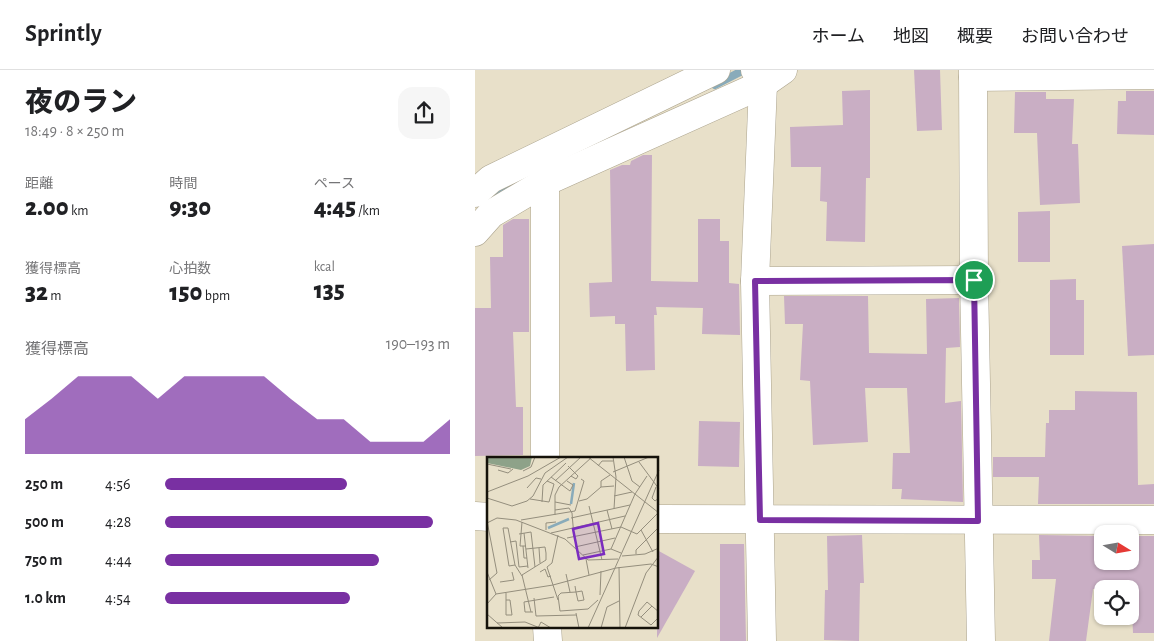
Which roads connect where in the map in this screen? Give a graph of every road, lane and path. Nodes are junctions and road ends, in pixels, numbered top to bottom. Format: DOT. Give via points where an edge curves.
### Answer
graph roads {
  1 [pos="716,70"];
  2 [pos="973,74"];
  3 [pos="767,75"];
  4 [pos="1154,75"];
  5 [pos="545,182"];
  6 [pos="475,193"];
  7 [pos="475,232"];
  8 [pos="974,280"];
  9 [pos="755,281"];
  10 [pos="545,457"];
  11 [pos="659,519"];
  12 [pos="760,520"];
  13 [pos="1154,520"];
  14 [pos="978,521"];
  15 [pos="547,628"];
  16 [pos="547,641"];
  17 [pos="762,641"];
  18 [pos="981,641"];
  1 -- 6 [label="street" via="491,179"];
  2 -- 4 [label="street"];
  2 -- 8 [label="street"];
  3 -- 5 [label="street"];
  3 -- 9 [label="street"];
  5 -- 7 [label="street" via="491,214"];
  5 -- 10 [label="street"];
  8 -- 9 [label="street"];
  8 -- 14 [label="street"];
  9 -- 12 [label="street"];
  11 -- 12 [label="street"];
  12 -- 14 [label="street"];
  12 -- 17 [label="street"];
  13 -- 14 [label="street"];
  14 -- 18 [label="street"];
  15 -- 16 [label="street"];
}
